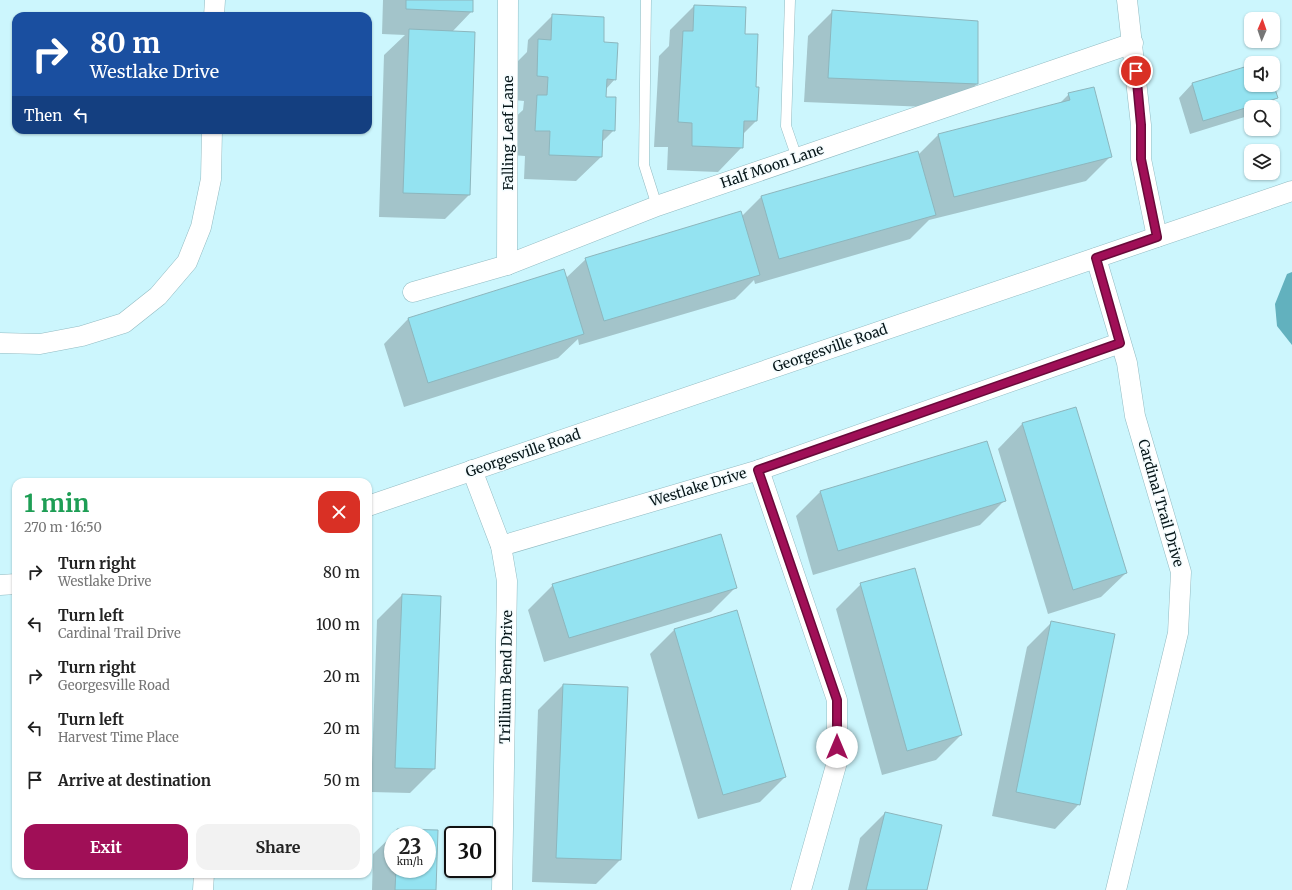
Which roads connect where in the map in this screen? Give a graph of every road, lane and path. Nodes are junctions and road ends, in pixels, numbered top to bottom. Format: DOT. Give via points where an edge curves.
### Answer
graph roads {
  1 [pos="215,0"];
  2 [pos="508,0"];
  3 [pos="646,0"];
  4 [pos="790,0"];
  5 [pos="1127,0"];
  6 [pos="214,12"];
  7 [pos="1133,44"];
  8 [pos="212,134"];
  9 [pos="797,158"];
  10 [pos="1292,191"];
  11 [pos="657,206"];
  12 [pos="1157,237"];
  13 [pos="1096,258"];
  14 [pos="507,265"];
  15 [pos="413,292"];
  16 [pos="0,343"];
  17 [pos="1120,343"];
  18 [pos="472,470"];
  19 [pos="758,470"];
  20 [pos="372,505"];
  21 [pos="501,546"];
  22 [pos="12,584"];
  23 [pos="0,585"];
  24 [pos="204,878"];
  25 [pos="204,890"];
  26 [pos="502,890"];
  27 [pos="801,890"];
  28 [pos="1116,890"];
  1 -- 6 [label="street"];
  2 -- 14 [label="street, Falling Leaf Lane"];
  3 -- 11 [label="lane" via="644,165"];
  4 -- 9 [label="lane" via="786,126"];
  5 -- 7 [label="street"];
  7 -- 9 [label="street, Half Moon Lane"];
  7 -- 12 [label="street" via="1141,125 1141,159"];
  8 -- 16 [label="street" via="212,179 201,227 187,262 158,296 124,323 82,336 40,344"];
  9 -- 11 [label="street, Half Moon Lane"];
  10 -- 12 [label="street, Georgesville Road"];
  11 -- 14 [label="street, Half Moon Lane"];
  12 -- 13 [label="street, Georgesville Road"];
  13 -- 17 [label="street, Cardinal Trail Drive"];
  13 -- 18 [label="street, Georgesville Road"];
  14 -- 15 [label="street, Half Moon Lane"];
  17 -- 19 [label="street, Westlake Drive"];
  17 -- 28 [label="street, Cardinal Trail Drive" via="1127,363 1136,416 1181,572 1178,633"];
  18 -- 20 [label="street, Georgesville Road"];
  18 -- 21 [label="street, Trillium Bend Drive"];
  19 -- 21 [label="street, Westlake Drive"];
  19 -- 27 [label="street" via="837,700 837,762"];
  21 -- 26 [label="street, Trillium Bend Drive" via="507,581"];
  22 -- 23 [label="street"];
  24 -- 25 [label="street"];
}
